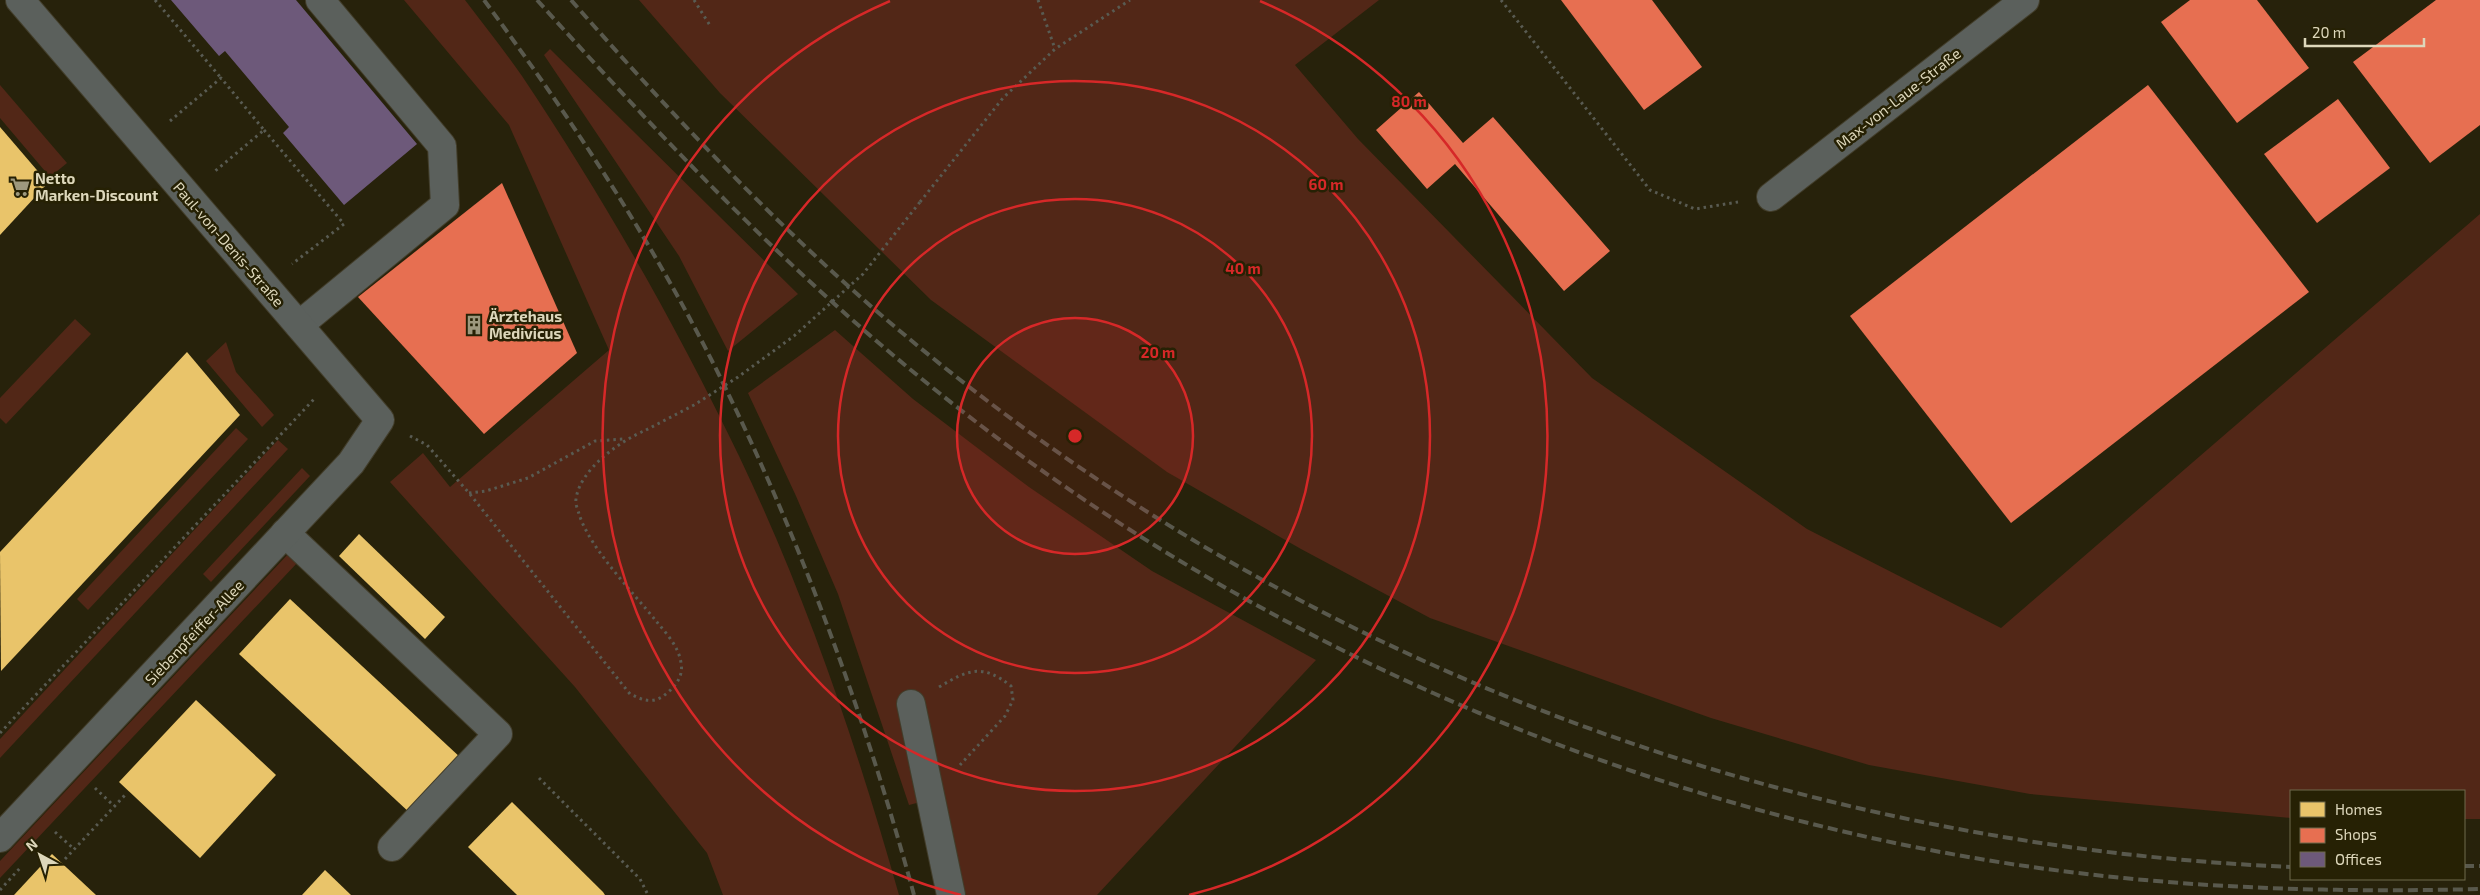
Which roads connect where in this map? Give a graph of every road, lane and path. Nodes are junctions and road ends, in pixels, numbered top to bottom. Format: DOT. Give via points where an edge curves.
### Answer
graph roads {
  1 [pos="20,0"];
  2 [pos="155,0"];
  3 [pos="320,0"];
  4 [pos="694,0"];
  5 [pos="1038,0"];
  6 [pos="1130,0"];
  7 [pos="1501,0"];
  8 [pos="2025,0"];
  9 [pos="711,26"];
  10 [pos="1055,49"];
  11 [pos="221,78"];
  12 [pos="264,130"];
  13 [pos="143,144"];
  14 [pos="187,195"];
  15 [pos="1771,197"];
  16 [pos="265,286"];
  17 [pos="299,325"];
  18 [pos="339,372"];
  19 [pos="380,420"];
  20 [pos="625,439"];
  21 [pos="469,493"];
  22 [pos="285,534"];
  23 [pos="911,704"];
  24 [pos="0,733"];
  25 [pos="539,778"];
  26 [pos="95,788"];
  27 [pos="126,794"];
  28 [pos="930,797"];
  29 [pos="114,806"];
  30 [pos="55,832"];
  31 [pos="0,838"];
  32 [pos="392,846"];
  33 [pos="74,849"];
  34 [pos="65,859"];
  35 [pos="648,895"];
  36 [pos="951,895"];
  1 -- 13 [label="street, Paul-von-Denis-Straße"];
  2 -- 11 [label="path"];
  3 -- 17 [label="street" via="442,146 445,205"];
  4 -- 9 [label="path"];
  5 -- 10 [label="path"];
  6 -- 10 [label="path"];
  7 -- 15 [label="path" via="1650,190 1695,209"];
  8 -- 15 [label="street, Max-von-Laue-Straße"];
  10 -- 20 [label="path, bridge" via="1003,98 863,274 794,336 738,377 694,405"];
  11 -- 12 [label="path"];
  11 -- 13 [label="path"];
  12 -- 14 [label="path"];
  12 -- 16 [label="path" via="344,224"];
  13 -- 14 [label="street, Paul-von-Denis-Straße"];
  14 -- 16 [label="street, Paul-von-Denis-Straße"];
  16 -- 17 [label="street, Paul-von-Denis-Straße"];
  17 -- 18 [label="street, Paul-von-Denis-Straße"];
  18 -- 19 [label="street, Paul-von-Denis-Straße"];
  18 -- 24 [label="path"];
  19 -- 21 [label="path" via="427,445"];
  19 -- 22 [label="street, Siebenpfeiffer-Allee" via="351,463"];
  20 -- 21 [label="path" via="595,441 528,478"];
  20 -- 21 [label="path" via="584,477 576,500 583,526 679,654 681,677 672,690 658,699 646,701 630,694"];
  22 -- 31 [label="street, Siebenpfeiffer-Allee"];
  22 -- 32 [label="street" via="498,734"];
  23 -- 28 [label="street"];
  23 -- 28 [label="path" via="963,673 979,670 998,676 1011,686 1013,700 1005,716"];
  25 -- 35 [label="path" via="640,879"];
  26 -- 29 [label="path"];
  27 -- 29 [label="path"];
  28 -- 36 [label="street"];
  29 -- 33 [label="path"];
  30 -- 33 [label="path"];
  33 -- 34 [label="path"];
}
